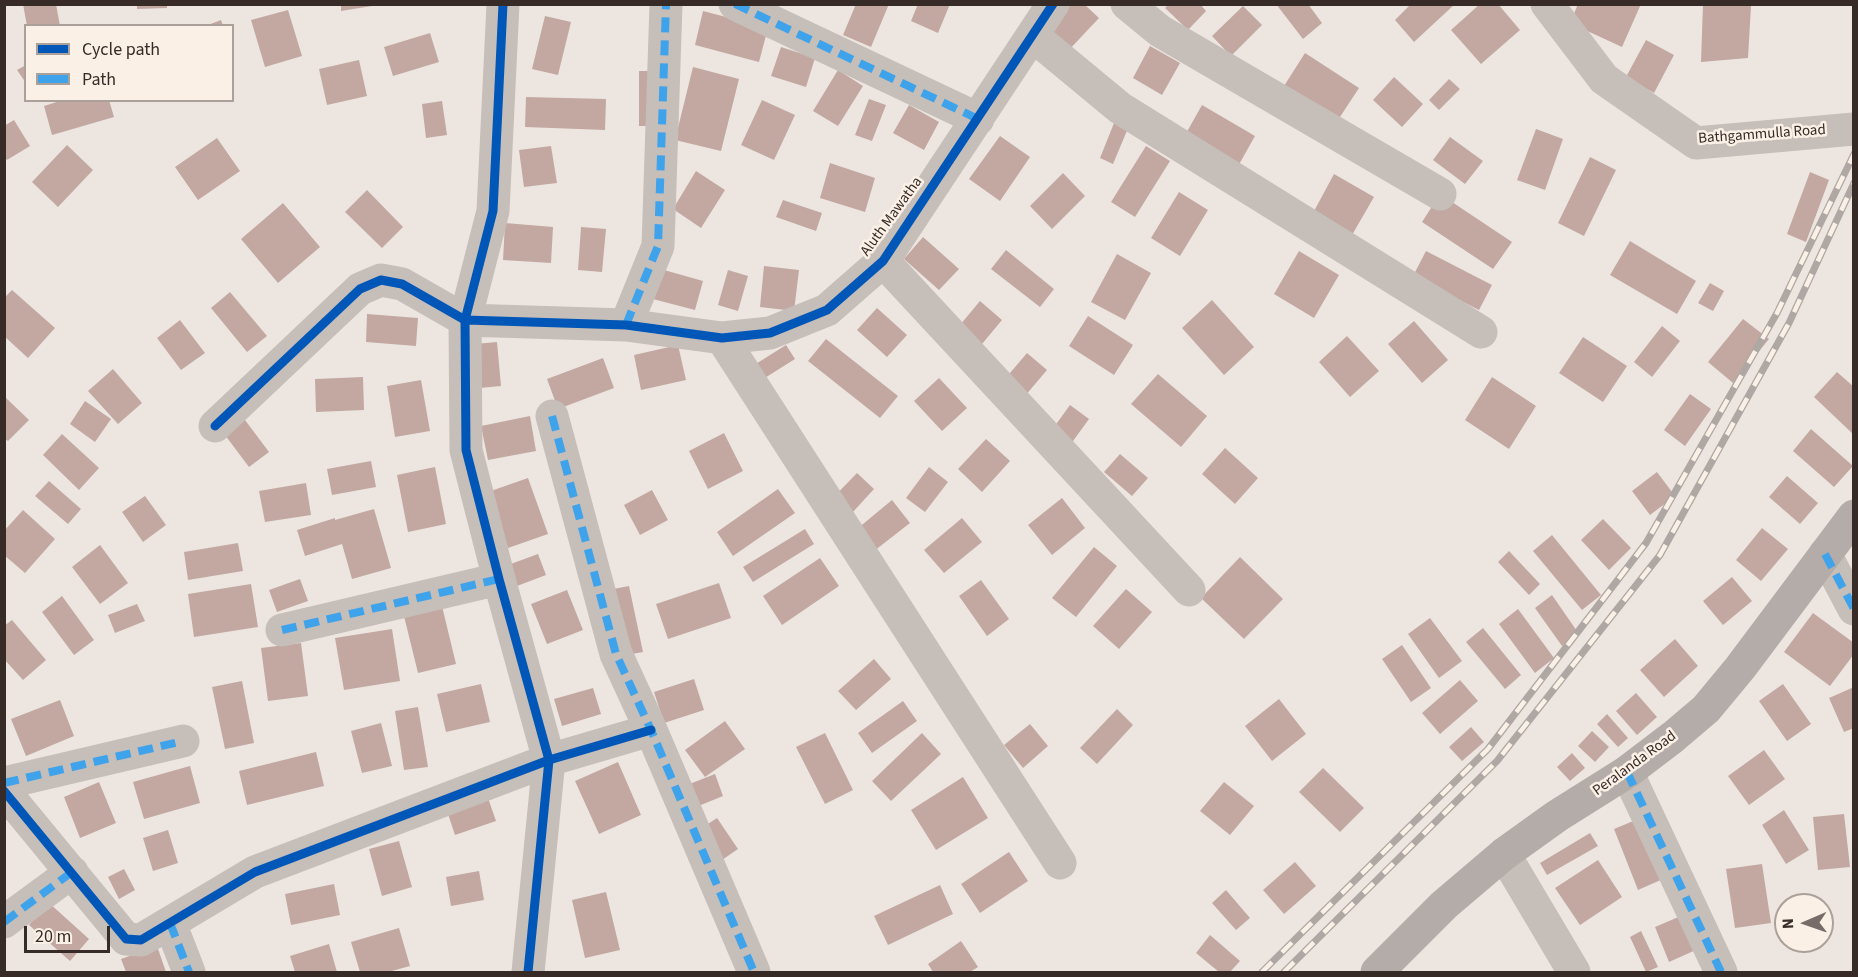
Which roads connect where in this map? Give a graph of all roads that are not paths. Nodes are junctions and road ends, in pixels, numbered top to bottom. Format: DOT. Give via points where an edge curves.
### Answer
graph roads {
  1 [pos="503,4"];
  2 [pos="666,4"];
  3 [pos="735,4"];
  4 [pos="1053,4"];
  5 [pos="1127,4"];
  6 [pos="1547,4"];
  7 [pos="1033,36"];
  8 [pos="978,118"];
  9 [pos="1854,129"];
  10 [pos="1440,194"];
  11 [pos="883,261"];
  12 [pos="465,320"];
  13 [pos="626,325"];
  14 [pos="1481,332"];
  15 [pos="722,338"];
  16 [pos="552,416"];
  17 [pos="215,426"];
  18 [pos="1854,516"];
  19 [pos="1825,554"];
  20 [pos="499,579"];
  21 [pos="1189,590"];
  22 [pos="1854,609"];
  23 [pos="282,630"];
  24 [pos="651,730"];
  25 [pos="183,741"];
  26 [pos="549,760"];
  27 [pos="1627,772"];
  28 [pos="4,783"];
  29 [pos="4,791"];
  30 [pos="1504,854"];
  31 [pos="1060,863"];
  32 [pos="72,872"];
  33 [pos="4,922"];
  34 [pos="170,923"];
  35 [pos="189,972"];
  36 [pos="528,972"];
  37 [pos="754,972"];
  38 [pos="1377,972"];
  39 [pos="1574,972"];
  40 [pos="1721,972"];
  1 -- 12 [label="street" via="493,211"];
  2 -- 13 [label="street" via="658,246"];
  3 -- 8 [label="street"];
  4 -- 7 [label="street, Aluth Mawatha"];
  5 -- 10 [label="street" via="1160,31"];
  6 -- 9 [label="street, Bathgammulla Road" via="1604,79 1696,143"];
  7 -- 8 [label="street, Aluth Mawatha"];
  7 -- 14 [label="street" via="1120,108"];
  8 -- 11 [label="street, Aluth Mawatha"];
  11 -- 15 [label="street, Aluth Mawatha" via="827,310 770,333"];
  11 -- 21 [label="street"];
  12 -- 13 [label="street, Aluth Mawatha"];
  12 -- 17 [label="street" via="402,284 381,280 360,289"];
  12 -- 20 [label="street" via="466,450"];
  13 -- 15 [label="street, Aluth Mawatha"];
  15 -- 31 [label="street"];
  16 -- 24 [label="street" via="616,654"];
  18 -- 19 [label="main road, Peralanda Road"];
  19 -- 22 [label="street"];
  19 -- 27 [label="main road, Peralanda Road" via="1706,709"];
  20 -- 23 [label="street"];
  20 -- 26 [label="street"];
  24 -- 26 [label="street"];
  24 -- 37 [label="street"];
  25 -- 28 [label="street"];
  26 -- 34 [label="street" via="255,872"];
  26 -- 36 [label="street"];
  27 -- 30 [label="main road, Peralanda Road"];
  27 -- 40 [label="street"];
  29 -- 32 [label="street"];
  30 -- 38 [label="main road, Peralanda Road" via="1444,905"];
  30 -- 39 [label="street"];
  32 -- 33 [label="street"];
  32 -- 34 [label="street" via="126,939 141,940"];
  34 -- 35 [label="street"];
}
